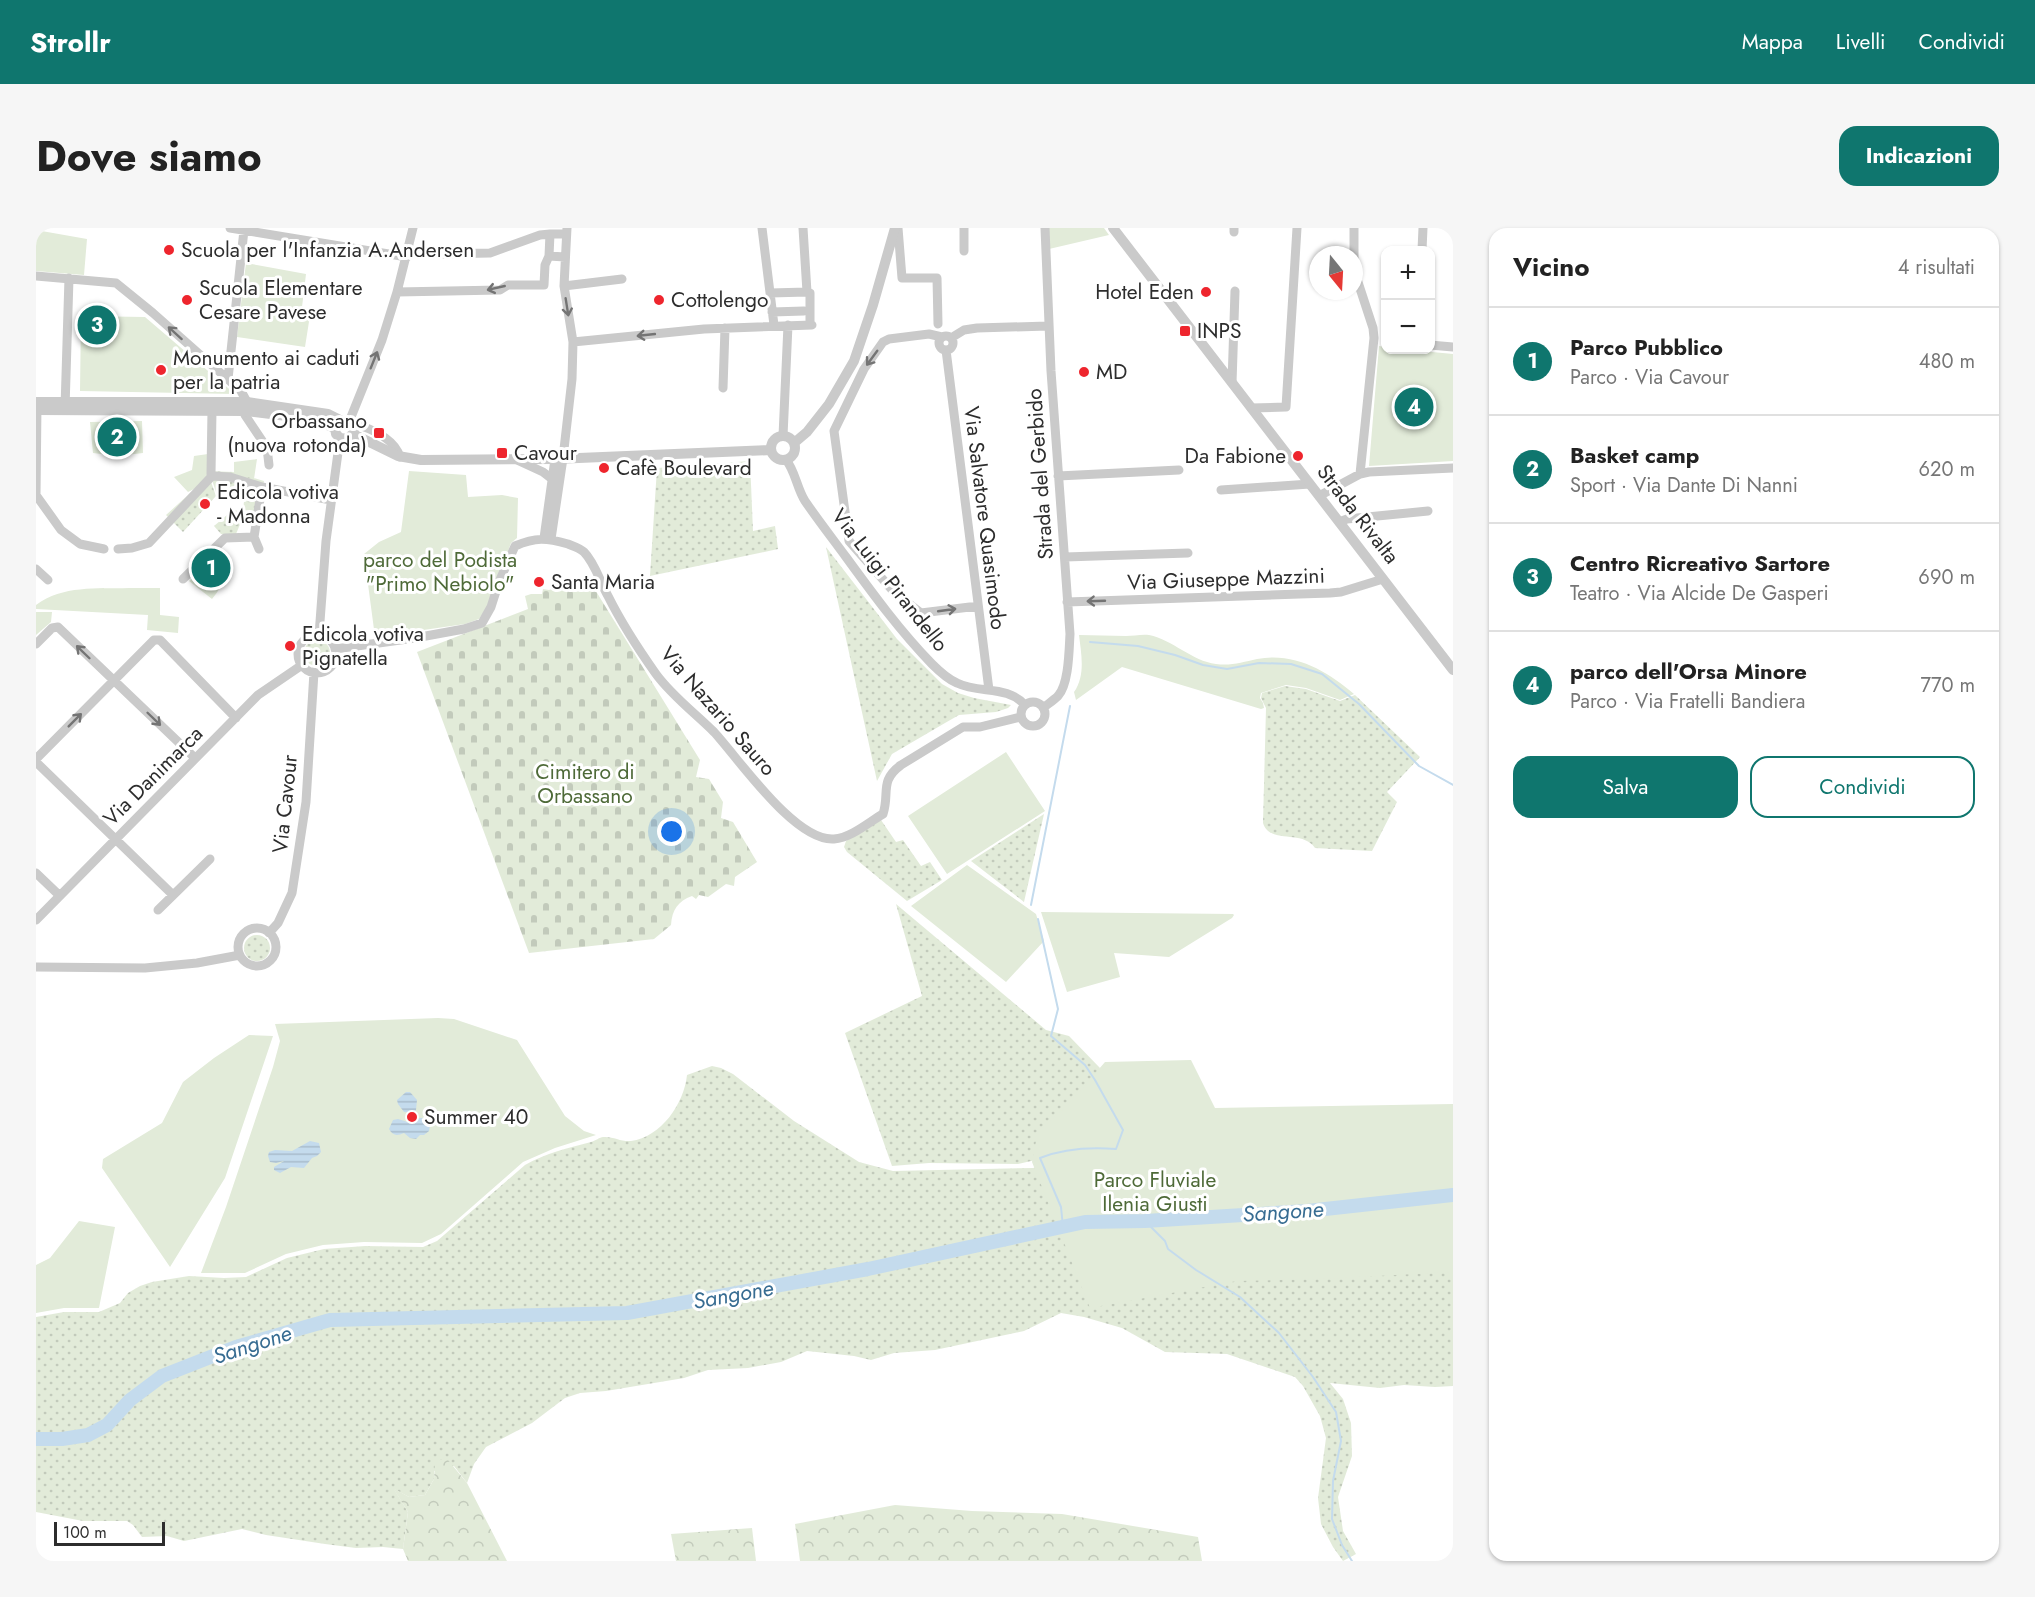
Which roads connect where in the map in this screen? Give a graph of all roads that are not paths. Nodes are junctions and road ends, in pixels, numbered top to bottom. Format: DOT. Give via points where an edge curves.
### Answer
graph roads {
  1 [pos="413,228"];
  2 [pos="762,228"];
  3 [pos="803,228"];
  4 [pos="897,228"];
  5 [pos="964,228"];
  6 [pos="1045,228"];
  7 [pos="1113,228"];
  8 [pos="1297,228"];
  9 [pos="1354,228"];
  10 [pos="1423,228"];
  11 [pos="241,229"];
  12 [pos="548,231"];
  13 [pos="566,231"];
  14 [pos="287,233"];
  15 [pos="1354,246"];
  16 [pos="1422,246"];
  17 [pos="964,252"];
  18 [pos="439,254"];
  19 [pos="549,256"];
  20 [pos="407,257"];
  21 [pos="565,257"];
  22 [pos="36,276"];
  23 [pos="69,278"];
  24 [pos="622,279"];
  25 [pos="564,286"];
  26 [pos="1235,291"];
  27 [pos="397,292"];
  28 [pos="807,292"];
  29 [pos="770,293"];
  30 [pos="1363,297"];
  31 [pos="804,311"];
  32 [pos="772,312"];
  33 [pos="938,324"];
  34 [pos="774,325"];
  35 [pos="788,325"];
  36 [pos="1048,326"];
  37 [pos="725,328"];
  38 [pos="946,338"];
  39 [pos="1374,338"];
  40 [pos="1381,339"];
  41 [pos="573,342"];
  42 [pos="1435,345"];
  43 [pos="1453,347"];
  44 [pos="228,379"];
  45 [pos="1232,383"];
  46 [pos="723,388"];
  47 [pos="65,405"];
  48 [pos="36,406"];
  49 [pos="246,407"];
  50 [pos="1251,408"];
  51 [pos="212,410"];
  52 [pos="345,430"];
  53 [pos="783,436"];
  54 [pos="794,443"];
  55 [pos="771,450"];
  56 [pos="559,458"];
  57 [pos="514,459"];
  58 [pos="421,460"];
  59 [pos="786,460"];
  60 [pos="269,465"];
  61 [pos="1453,468"];
  62 [pos="1179,470"];
  63 [pos="211,474"];
  64 [pos="1360,474"];
  65 [pos="1058,476"];
  66 [pos="552,480"];
  67 [pos="1310,484"];
  68 [pos="262,487"];
  69 [pos="1221,490"];
  70 [pos="36,495"];
  71 [pos="1318,496"];
  72 [pos="331,500"];
  73 [pos="1428,511"];
  74 [pos="1339,522"];
  75 [pos="254,537"];
  76 [pos="547,539"];
  77 [pos="105,549"];
  78 [pos="118,549"];
  79 [pos="259,549"];
  80 [pos="1188,553"];
  81 [pos="1065,557"];
  82 [pos="36,569"];
  83 [pos="183,579"];
  84 [pos="1383,579"];
  85 [pos="48,580"];
  86 [pos="1067,602"];
  87 [pos="978,606"];
  88 [pos="319,635"];
  89 [pos="36,644"];
  90 [pos="335,649"];
  91 [pos="302,665"];
  92 [pos="1453,670"];
  93 [pos="314,672"];
  94 [pos="114,681"];
  95 [pos="989,690"];
  96 [pos="1025,705"];
  97 [pos="1043,708"];
  98 [pos="1021,717"];
  99 [pos="236,718"];
  100 [pos="195,758"];
  101 [pos="36,760"];
  102 [pos="115,838"];
  103 [pos="210,859"];
  104 [pos="36,873"];
  105 [pos="173,895"];
  106 [pos="60,896"];
  107 [pos="158,910"];
  108 [pos="36,920"];
  109 [pos="269,933"];
  110 [pos="240,955"];
  111 [pos="36,967"];
  1 -- 20 [label="street"];
  2 -- 29 [label="street"];
  3 -- 28 [label="street"];
  4 -- 33 [label="street" via="902,278 937,278"];
  4 -- 54 [label="street" via="854,361 829,404"];
  5 -- 17 [label="street"];
  6 -- 36 [label="street, Strada del Gerbido"];
  7 -- 45 [label="street, Strada Rivalta"];
  8 -- 50 [label="street" via="1286,407"];
  9 -- 15 [label="street"];
  10 -- 16 [label="street"];
  11 -- 14 [label="street"];
  11 -- 44 [label="street"];
  12 -- 13 [label="street"];
  12 -- 18 [label="street" via="489,253"];
  12 -- 19 [label="street"];
  13 -- 21 [label="street"];
  14 -- 20 [label="street"];
  19 -- 21 [label="street"];
  19 -- 27 [label="street, one-way" via="544,285"];
  20 -- 27 [label="street"];
  21 -- 25 [label="street"];
  22 -- 23 [label="street"];
  44 -- 23 [label="street, one-way" via="116,283"];
  23 -- 47 [label="street"];
  24 -- 25 [label="street"];
  25 -- 41 [label="street, one-way"];
  26 -- 45 [label="street"];
  52 -- 27 [label="street, one-way"];
  28 -- 29 [label="street"];
  28 -- 35 [label="street" via="811,323"];
  29 -- 32 [label="street"];
  30 -- 39 [label="street"];
  31 -- 32 [label="street"];
  32 -- 34 [label="street"];
  34 -- 35 [label="street"];
  34 -- 37 [label="street"];
  35 -- 53 [label="street"];
  36 -- 38 [label="street" via="976,328"];
  36 -- 65 [label="street, Strada del Gerbido"];
  37 -- 41 [label="street, one-way"];
  37 -- 46 [label="street"];
  38 -- 87 [label="street, Via Salvatore Quasimodo" via="953,342 946,350"];
  38 -- 87 [label="street, one-way" via="929,334 883,342 864,369 835,428 848,538 894,592 921,613"];
  39 -- 40 [label="street"];
  39 -- 64 [label="street"];
  41 -- 56 [label="street" via="570,407"];
  42 -- 43 [label="street"];
  44 -- 49 [label="street" via="241,391"];
  45 -- 50 [label="street, Strada Rivalta"];
  47 -- 48 [label="street"];
  47 -- 49 [label="street"];
  47 -- 51 [label="street"];
  48 -- 70 [label="street"];
  49 -- 51 [label="street"];
  49 -- 52 [label="street" via="328,414"];
  49 -- 60 [label="street" via="247,418 267,448"];
  50 -- 67 [label="street, Strada Rivalta"];
  51 -- 63 [label="street"];
  52 -- 58 [label="street" via="400,457"];
  52 -- 58 [label="street" via="400,464"];
  52 -- 72 [label="street"];
  53 -- 54 [label="street"];
  53 -- 55 [label="street" via="773,441"];
  54 -- 59 [label="street" via="795,452"];
  55 -- 56 [label="street"];
  55 -- 59 [label="street" via="776,459"];
  56 -- 57 [label="street"];
  56 -- 66 [label="street"];
  56 -- 76 [label="street"];
  57 -- 58 [label="street"];
  57 -- 66 [label="street"];
  59 -- 95 [label="street, Via Luigi Pirandello" via="806,502 900,629 945,676 968,687"];
  61 -- 64 [label="street"];
  62 -- 65 [label="street"];
  64 -- 71 [label="street"];
  65 -- 81 [label="street, Strada del Gerbido"];
  66 -- 76 [label="street"];
  67 -- 69 [label="street"];
  67 -- 71 [label="street, Strada Rivalta"];
  68 -- 72 [label="street"];
  68 -- 75 [label="street"];
  68 -- 78 [label="street" via="212,476 149,543"];
  70 -- 77 [label="street" via="61,530 80,544"];
  71 -- 74 [label="street, Strada Rivalta"];
  72 -- 88 [label="street"];
  73 -- 74 [label="street"];
  74 -- 84 [label="street, Strada Rivalta"];
  75 -- 79 [label="street"];
  75 -- 83 [label="street" via="225,538"];
  76 -- 90 [label="street" via="515,546 482,623"];
  76 -- 98 [label="street, Via Nazario Sauro" via="583,550 657,675 714,732 775,804 812,833 835,839 883,814 888,778 893,770 957,730"];
  80 -- 81 [label="street"];
  81 -- 86 [label="street, Strada del Gerbido"];
  82 -- 85 [label="street"];
  84 -- 86 [label="street, Via Giuseppe Mazzini, one-way" via="1330,594"];
  84 -- 92 [label="street, Strada Rivalta"];
  86 -- 97 [label="street, Strada del Gerbido" via="1071,634 1065,681 1058,696"];
  87 -- 95 [label="street, Via Salvatore Quasimodo"];
  88 -- 90 [label="street" via="329,639"];
  88 -- 91 [label="street" via="307,638 299,647"];
  94 -- 89 [label="street, one-way" via="58,627"];
  90 -- 93 [label="street" via="331,666"];
  91 -- 93 [label="street"];
  91 -- 99 [label="street, Via Danimarca" via="258,695"];
  93 -- 109 [label="street, Via Cavour" via="306,802 292,893"];
  94 -- 99 [label="street" via="154,639 160,640"];
  94 -- 100 [label="street, one-way"];
  101 -- 94 [label="street, one-way"];
  95 -- 96 [label="street, Via Luigi Pirandello" via="1008,692"];
  96 -- 97 [label="street" via="1035,703"];
  96 -- 98 [label="street"];
  97 -- 98 [label="street" via="1044,718 1037,726 1027,725"];
  99 -- 100 [label="street, Via Danimarca"];
  100 -- 102 [label="street, Via Danimarca"];
  101 -- 102 [label="street"];
  102 -- 105 [label="street"];
  102 -- 106 [label="street, Via Danimarca"];
  103 -- 105 [label="street"];
  104 -- 106 [label="street"];
  105 -- 107 [label="street"];
  106 -- 108 [label="street, Via Danimarca"];
  109 -- 110 [label="street" via="258,929 246,933 239,943"];
  109 -- 110 [label="street" via="276,943 271,961 254,966"];
  110 -- 111 [label="street" via="144,968"];
}
